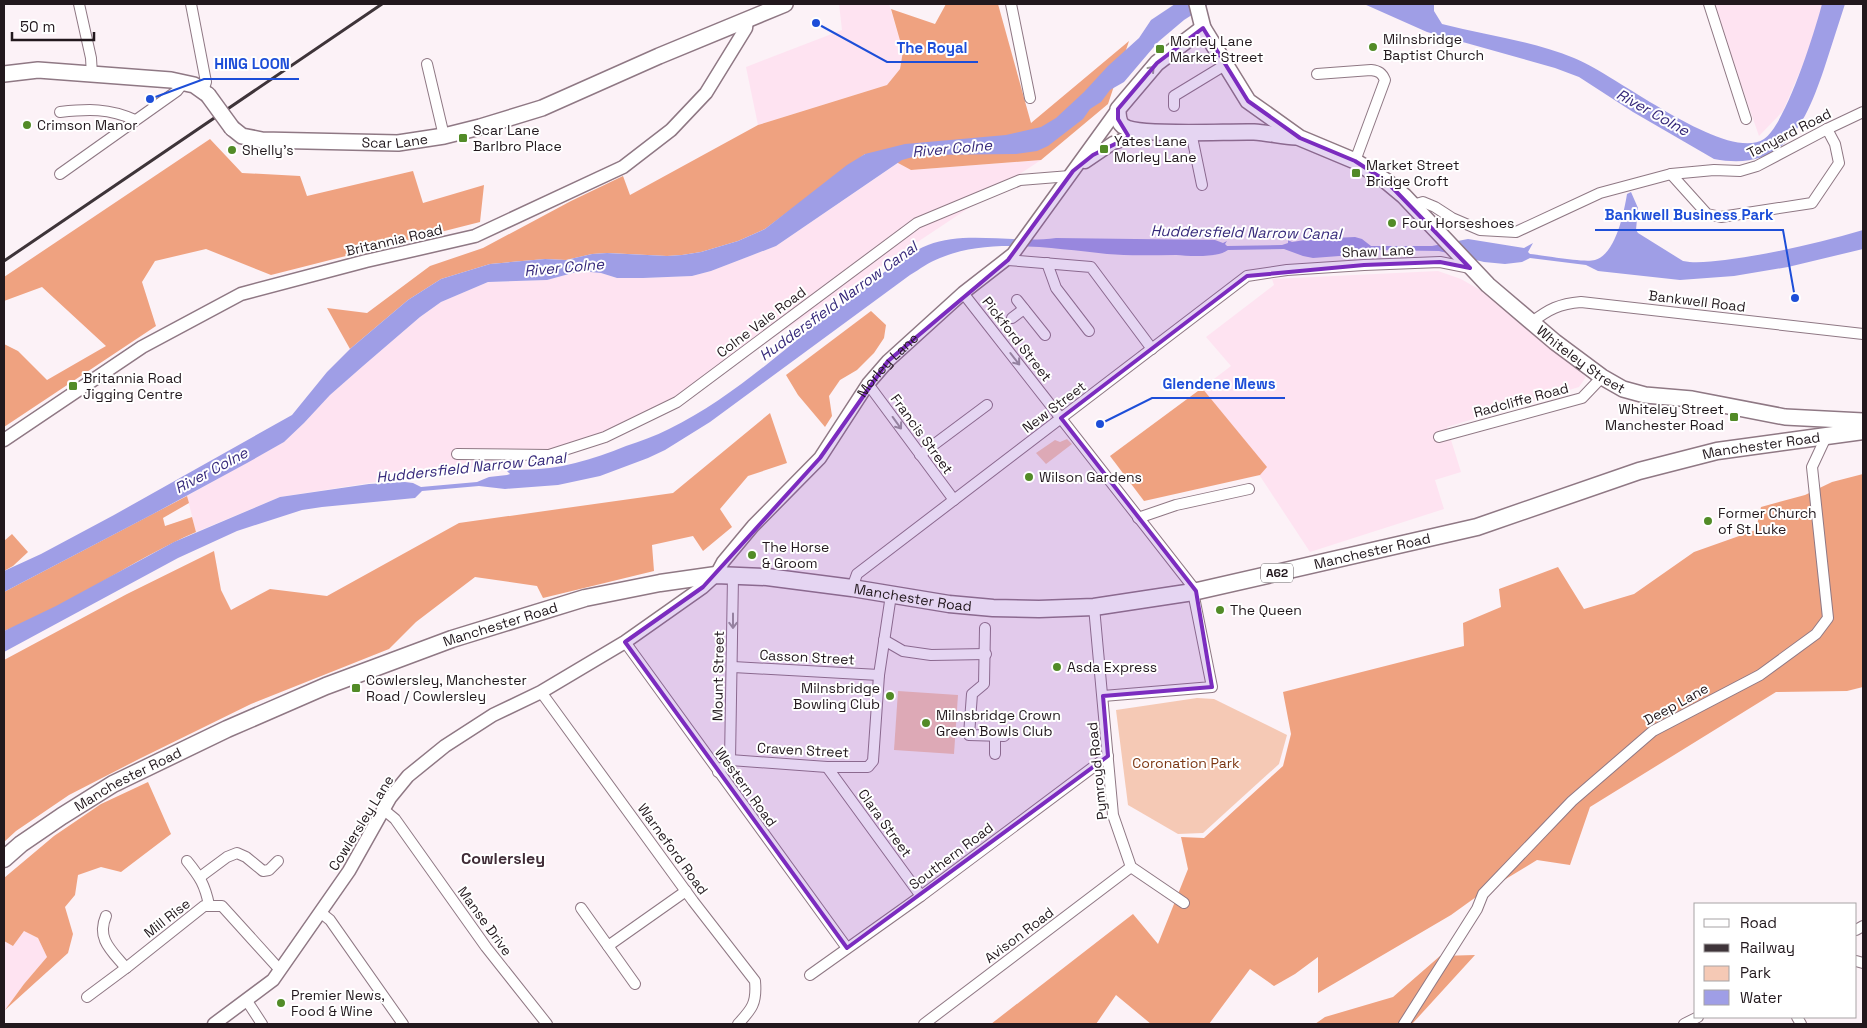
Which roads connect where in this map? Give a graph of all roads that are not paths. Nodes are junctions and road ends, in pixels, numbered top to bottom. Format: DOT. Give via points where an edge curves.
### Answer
graph roads {
  1 [pos="79,4"];
  2 [pos="191,4"];
  3 [pos="785,4"];
  4 [pos="1011,4"];
  5 [pos="1197,4"];
  6 [pos="1709,4"];
  7 [pos="747,20"];
  8 [pos="1202,25"];
  9 [pos="427,64"];
  10 [pos="1226,65"];
  11 [pos="4,74"];
  12 [pos="92,74"];
  13 [pos="1317,74"];
  14 [pos="184,82"];
  15 [pos="206,93"];
  16 [pos="1030,98"];
  17 [pos="1248,101"];
  18 [pos="1174,106"];
  19 [pos="1118,109"];
  20 [pos="60,112"];
  21 [pos="1863,112"];
  22 [pos="1746,119"];
  23 [pos="136,120"];
  24 [pos="1827,129"];
  25 [pos="1154,131"];
  26 [pos="1191,132"];
  27 [pos="1254,132"];
  28 [pos="444,136"];
  29 [pos="1300,138"];
  30 [pos="1355,161"];
  31 [pos="60,174"];
  32 [pos="1072,174"];
  33 [pos="1671,174"];
  34 [pos="1202,185"];
  35 [pos="1413,205"];
  36 [pos="1011,257"];
  37 [pos="1046,263"];
  38 [pos="1470,268"];
  39 [pos="1287,270"];
  40 [pos="963,294"];
  41 [pos="1017,300"];
  42 [pos="1024,309"];
  43 [pos="1012,318"];
  44 [pos="1532,322"];
  45 [pos="1089,331"];
  46 [pos="1863,334"];
  47 [pos="1045,335"];
  48 [pos="1152,349"];
  49 [pos="1602,377"];
  50 [pos="868,384"];
  51 [pos="987,405"];
  52 [pos="1061,418"];
  53 [pos="1863,421"];
  54 [pos="1863,431"];
  55 [pos="1439,436"];
  56 [pos="1826,437"];
  57 [pos="4,440"];
  58 [pos="457,454"];
  59 [pos="920,455"];
  60 [pos="1249,489"];
  61 [pos="954,500"];
  62 [pos="1138,518"];
  63 [pos="716,575"];
  64 [pos="733,576"];
  65 [pos="852,588"];
  66 [pos="1194,592"];
  67 [pos="891,595"];
  68 [pos="1094,607"];
  69 [pos="985,628"];
  70 [pos="884,640"];
  71 [pos="625,642"];
  72 [pos="986,654"];
  73 [pos="732,667"];
  74 [pos="879,675"];
  75 [pos="541,692"];
  76 [pos="1103,696"];
  77 [pos="995,754"];
  78 [pos="1108,756"];
  79 [pos="730,760"];
  80 [pos="827,767"];
  81 [pos="718,772"];
  82 [pos="384,810"];
  83 [pos="4,859"];
  84 [pos="187,861"];
  85 [pos="278,861"];
  86 [pos="1131,867"];
  87 [pos="200,877"];
  88 [pos="686,891"];
  89 [pos="921,896"];
  90 [pos="1184,903"];
  91 [pos="209,905"];
  92 [pos="581,908"];
  93 [pos="320,912"];
  94 [pos="106,916"];
  95 [pos="608,946"];
  96 [pos="847,948"];
  97 [pos="126,968"];
  98 [pos="280,970"];
  99 [pos="810,975"];
  100 [pos="635,984"];
  101 [pos="87,997"];
  102 [pos="247,1001"];
  103 [pos="1696,1018"];
  104 [pos="214,1024"];
  105 [pos="262,1024"];
  106 [pos="403,1024"];
  107 [pos="547,1024"];
  108 [pos="738,1024"];
  109 [pos="924,1024"];
  110 [pos="1404,1024"];
  111 [pos="1684,1024"];
  1 -- 12 [label="street"];
  2 -- 15 [label="street"];
  3 -- 7 [label="main road, Scar Lane"];
  4 -- 16 [label="street"];
  5 -- 8 [label="main road"];
  6 -- 22 [label="street"];
  7 -- 28 [label="main road, Scar Lane" via="542,108"];
  7 -- 57 [label="street, Britannia Road" via="746,28 706,94 671,130 623,167 475,236 241,294 142,347"];
  8 -- 10 [label="main road"];
  19 -- 8 [label="main road, Morley Lane, one-way" via="1157,63"];
  9 -- 28 [label="street"];
  10 -- 17 [label="main road"];
  10 -- 18 [label="street" via="1174,96"];
  11 -- 12 [label="main road, Scar Lane" via="38,70"];
  12 -- 14 [label="main road, Scar Lane"];
  13 -- 30 [label="street" via="1372,70 1378,71 1385,80"];
  14 -- 15 [label="main road, Scar Lane"];
  14 -- 23 [label="street" via="177,91"];
  15 -- 28 [label="main road, Scar Lane, bridge" via="232,128 251,139 398,143"];
  17 -- 27 [label="main road" via="1255,122"];
  17 -- 29 [label="main road"];
  19 -- 25 [label="main road" via="1122,126 1131,130"];
  19 -- 32 [label="street, Morley Lane"];
  20 -- 23 [label="street" via="94,109"];
  21 -- 24 [label="street, Tanyard Road"];
  23 -- 31 [label="street"];
  24 -- 33 [label="street, Tanyard Road" via="1740,172 1714,170"];
  24 -- 33 [label="street" via="1839,163 1812,203 1721,217 1707,214"];
  25 -- 26 [label="main road"];
  25 -- 32 [label="street, Morley Lane" via="1113,143"];
  26 -- 27 [label="main road"];
  26 -- 34 [label="street"];
  27 -- 29 [label="main road"];
  29 -- 30 [label="main road, Whiteley Street"];
  30 -- 35 [label="main road, Whiteley Street" via="1386,181"];
  32 -- 36 [label="street, Morley Lane"];
  32 -- 58 [label="street, Colne Vale Road" via="1020,180 917,223 677,402 605,438 549,455"];
  33 -- 35 [label="street, Tanyard Road" via="1600,193 1516,232 1480,230 1423,202"];
  35 -- 38 [label="main road, Whiteley Street"];
  36 -- 37 [label="street"];
  36 -- 40 [label="street, Morley Lane"];
  37 -- 45 [label="street" via="1056,288"];
  37 -- 48 [label="street" via="1091,267"];
  38 -- 39 [label="street, Shaw Lane" via="1440,262"];
  38 -- 44 [label="main road, Whiteley Street"];
  39 -- 48 [label="street, New Street" via="1247,276"];
  40 -- 50 [label="street, Morley Lane" via="888,361"];
  40 -- 52 [label="street, Pickford Street, one-way" via="997,330"];
  41 -- 42 [label="street"];
  42 -- 43 [label="street"];
  42 -- 47 [label="street"];
  44 -- 46 [label="street, Bankwell Road" via="1562,304 1581,302"];
  44 -- 49 [label="main road, Whiteley Street"];
  48 -- 52 [label="street, New Street"];
  49 -- 53 [label="main road, Whiteley Street" via="1645,396 1692,400 1785,418"];
  49 -- 55 [label="street, Radcliffe Road" via="1582,398"];
  50 -- 59 [label="street, Francis Street, one-way"];
  50 -- 63 [label="street, Morley Lane" via="820,458 753,526"];
  51 -- 59 [label="street"];
  52 -- 61 [label="street, New Street"];
  52 -- 62 [label="street, Pickford Street"];
  54 -- 56 [label="main road, Manchester Road / A62"];
  56 -- 66 [label="main road, Manchester Road / A62" via="1708,454 1639,471 1477,527"];
  56 -- 110 [label="street, Deep Lane" via="1812,467 1828,618 1816,634 1760,675 1653,731 1572,801 1483,894 1478,909"];
  59 -- 61 [label="street, Francis Street"];
  60 -- 62 [label="street" via="1176,505"];
  61 -- 65 [label="street, New Street" via="857,574"];
  62 -- 66 [label="street, Pickford Street"];
  63 -- 64 [label="main road, Manchester Road / A62"];
  63 -- 71 [label="street, Cowlersley Lane"];
  63 -- 83 [label="main road, Manchester Road / A62" via="585,598 452,639 326,686 113,784 21,844"];
  64 -- 65 [label="main road, Manchester Road / A62"];
  64 -- 73 [label="street, Mount Street, one-way"];
  65 -- 67 [label="main road, Manchester Road / A62"];
  66 -- 68 [label="main road, Manchester Road / A62"];
  66 -- 76 [label="street" via="1212,687"];
  67 -- 68 [label="main road, Manchester Road / A62" via="993,608"];
  67 -- 70 [label="street"];
  68 -- 76 [label="street, Pymroyd Road"];
  69 -- 72 [label="street"];
  70 -- 72 [label="street" via="903,651 932,655"];
  70 -- 74 [label="street"];
  71 -- 75 [label="street, Cowlersley Lane"];
  71 -- 81 [label="street, Western Road"];
  72 -- 77 [label="street" via="984,684 972,694 969,735 999,736"];
  73 -- 74 [label="street, Casson Street"];
  73 -- 79 [label="street, Mount Street"];
  74 -- 80 [label="street, Craven Street" via="873,761 868,767"];
  75 -- 82 [label="street, Cowlersley Lane" via="492,715 445,746 408,776"];
  75 -- 88 [label="street, Warneford Road"];
  76 -- 78 [label="street, Pymroyd Road"];
  78 -- 86 [label="street, Pymroyd Road" via="1113,815"];
  78 -- 89 [label="street, Southern Road"];
  79 -- 80 [label="street, Craven Street"];
  79 -- 81 [label="street"];
  80 -- 89 [label="street, Clara Street"];
  81 -- 96 [label="street, Western Road"];
  82 -- 93 [label="street, Cowlersley Lane"];
  82 -- 107 [label="street, Manse Drive" via="395,819 486,947"];
  84 -- 87 [label="street"];
  85 -- 87 [label="street" via="270,870 263,872 246,857 237,854 227,857"];
  86 -- 90 [label="street"];
  86 -- 109 [label="street, Avison Road"];
  87 -- 91 [label="street"];
  88 -- 95 [label="street"];
  88 -- 108 [label="street, Warneford Road" via="755,981 756,996 751,1011"];
  89 -- 96 [label="street, Southern Road"];
  91 -- 97 [label="street, Mill Rise"];
  91 -- 98 [label="street, Mill Rise" via="222,906"];
  92 -- 95 [label="street"];
  93 -- 98 [label="street, Cowlersley Lane"];
  93 -- 106 [label="street" via="330,920"];
  94 -- 97 [label="street" via="102,926 105,942"];
  95 -- 100 [label="street"];
  96 -- 99 [label="street, Southern Road"];
  97 -- 101 [label="street, Mill Rise"];
  98 -- 102 [label="street, Cowlersley Lane"];
  102 -- 104 [label="street, Cowlersley Lane"];
  102 -- 105 [label="street"];
  103 -- 111 [label="street"];
}
